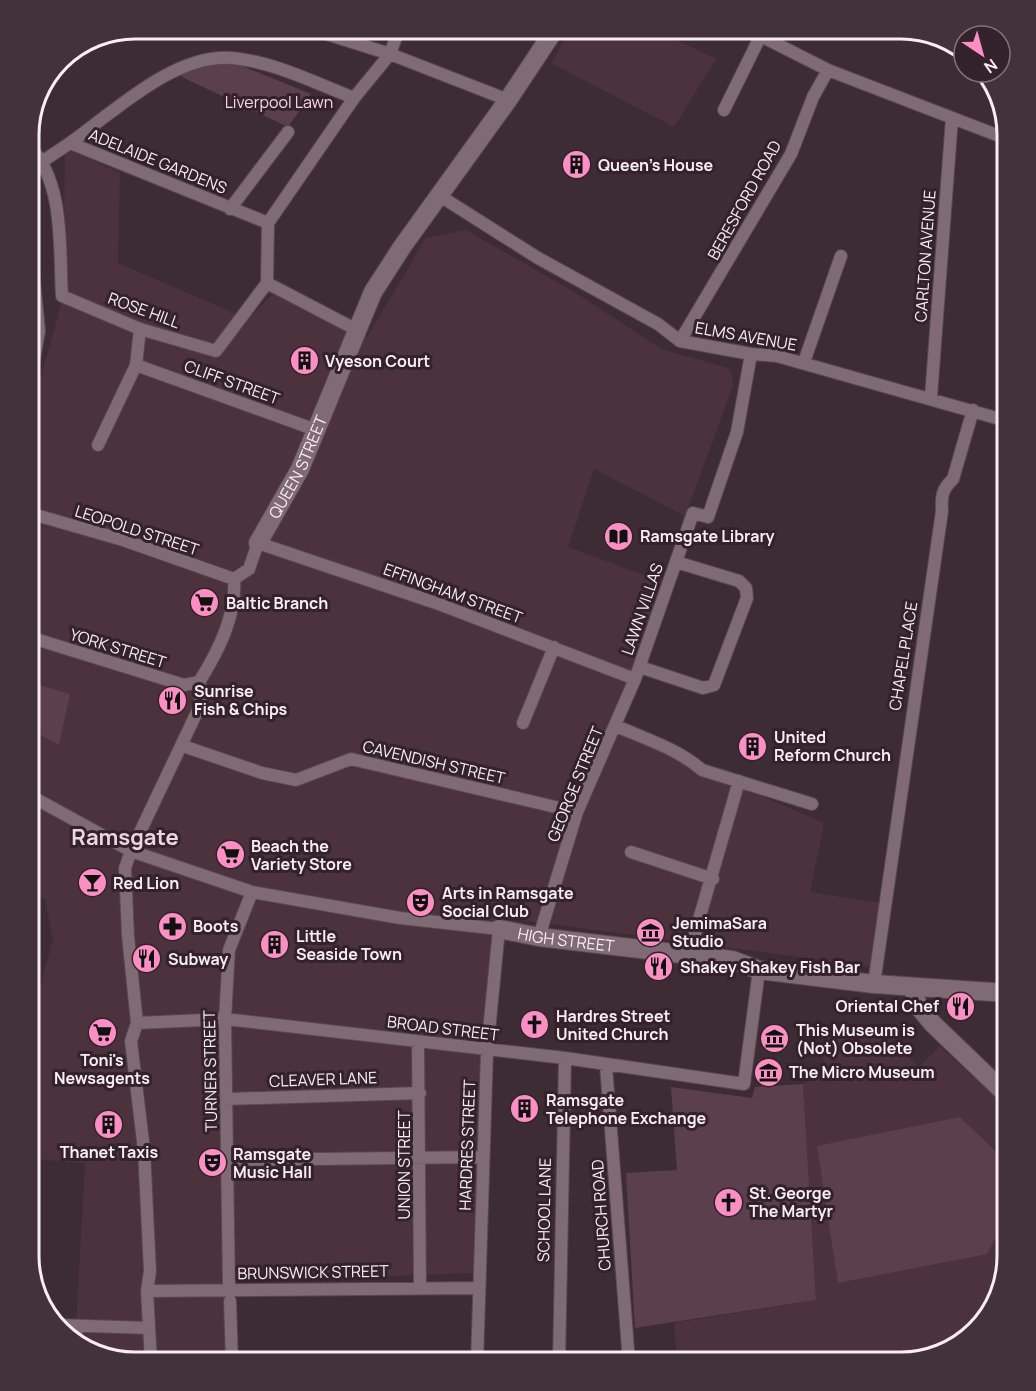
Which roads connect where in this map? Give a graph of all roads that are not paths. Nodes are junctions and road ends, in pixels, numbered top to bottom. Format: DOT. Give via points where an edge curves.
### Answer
graph roads {
  1 [pos="344,39"];
  2 [pos="395,39"];
  3 [pos="548,39"];
  4 [pos="766,39"];
  5 [pos="769,39"];
  6 [pos="390,54"];
  7 [pos="828,70"];
  8 [pos="354,98"];
  9 [pos="508,100"];
  10 [pos="724,110"];
  11 [pos="952,118"];
  12 [pos="288,132"];
  13 [pos="997,135"];
  14 [pos="70,143"];
  15 [pos="39,157"];
  16 [pos="43,161"];
  17 [pos="440,196"];
  18 [pos="230,209"];
  19 [pos="268,223"];
  20 [pos="841,256"];
  21 [pos="267,283"];
  22 [pos="140,329"];
  23 [pos="357,330"];
  24 [pos="681,341"];
  25 [pos="751,354"];
  26 [pos="804,362"];
  27 [pos="136,365"];
  28 [pos="931,397"];
  29 [pos="973,410"];
  30 [pos="997,418"];
  31 [pos="316,430"];
  32 [pos="98,445"];
  33 [pos="39,516"];
  34 [pos="258,543"];
  35 [pos="676,562"];
  36 [pos="234,579"];
  37 [pos="39,640"];
  38 [pos="554,647"];
  39 [pos="640,667"];
  40 [pos="635,679"];
  41 [pos="199,682"];
  42 [pos="523,723"];
  43 [pos="616,726"];
  44 [pos="183,746"];
  45 [pos="739,781"];
  46 [pos="39,800"];
  47 [pos="812,804"];
  48 [pos="577,812"];
  49 [pos="131,850"];
  50 [pos="631,852"];
  51 [pos="713,879"];
  52 [pos="252,892"];
  53 [pos="500,929"];
  54 [pos="539,937"];
  55 [pos="689,954"];
  56 [pos="759,970"];
  57 [pos="874,984"];
  58 [pos="913,988"];
  59 [pos="997,992"];
  60 [pos="225,1019"];
  61 [pos="137,1023"];
  62 [pos="418,1043"];
  63 [pos="487,1051"];
  64 [pos="565,1058"];
  65 [pos="606,1066"];
  66 [pos="997,1085"];
  67 [pos="420,1093"];
  68 [pos="227,1099"];
  69 [pos="421,1157"];
  70 [pos="483,1157"];
  71 [pos="228,1160"];
  72 [pos="420,1288"];
  73 [pos="478,1288"];
  74 [pos="147,1291"];
  75 [pos="230,1295"];
  76 [pos="69,1326"];
  77 [pos="76,1326"];
  78 [pos="149,1328"];
  79 [pos="76,1332"];
  80 [pos="150,1352"];
  81 [pos="232,1352"];
  82 [pos="477,1352"];
  83 [pos="559,1352"];
  84 [pos="627,1352"];
  1 -- 6 [label="street"];
  2 -- 6 [label="street"];
  3 -- 9 [label="street, QUEEN STREET"];
  4 -- 10 [label="street"];
  5 -- 7 [label="street"];
  6 -- 8 [label="street"];
  6 -- 9 [label="street"];
  7 -- 11 [label="street"];
  7 -- 24 [label="street, BERESFORD ROAD" via="791,154"];
  8 -- 14 [label="street" via="249,61 204,59 165,75"];
  8 -- 19 [label="street"];
  9 -- 17 [label="street, QUEEN STREET"];
  11 -- 13 [label="street"];
  11 -- 28 [label="street, CARLTON AVENUE"];
  12 -- 18 [label="street, ADELAIDE GARDENS"];
  14 -- 16 [label="street, ADELAIDE GARDENS"];
  14 -- 18 [label="street, ADELAIDE GARDENS"];
  15 -- 16 [label="street"];
  16 -- 22 [label="street, ROSE HILL" via="55,199 62,296"];
  17 -- 23 [label="street, QUEEN STREET" via="374,292"];
  17 -- 24 [label="street, ELMS AVENUE"];
  18 -- 19 [label="street, ADELAIDE GARDENS"];
  19 -- 21 [label="street"];
  20 -- 26 [label="street"];
  21 -- 22 [label="street, ROSE HILL" via="216,351"];
  21 -- 23 [label="street"];
  22 -- 27 [label="street"];
  23 -- 31 [label="street, QUEEN STREET"];
  24 -- 25 [label="street, ELMS AVENUE"];
  25 -- 26 [label="street, ELMS AVENUE"];
  25 -- 35 [label="street, LAWN VILLAS" via="737,432 708,517 693,513"];
  26 -- 28 [label="street, ELMS AVENUE"];
  27 -- 31 [label="street, CLIFF STREET"];
  27 -- 32 [label="street"];
  28 -- 29 [label="street, ELMS AVENUE"];
  29 -- 30 [label="street, ELMS AVENUE"];
  29 -- 57 [label="street, CHAPEL PLACE" via="953,479 945,486 942,500"];
  31 -- 34 [label="street, QUEEN STREET" via="300,469"];
  33 -- 36 [label="street, LEOPOLD STREET"];
  34 -- 36 [label="street, QUEEN STREET" via="249,569"];
  34 -- 38 [label="street, EFFINGHAM STREET"];
  35 -- 39 [label="street, LAWN VILLAS"];
  35 -- 39 [label="street" via="739,581 746,588 747,598 714,685 703,688"];
  36 -- 41 [label="street" via="234,607"];
  37 -- 41 [label="street, YORK STREET" via="184,685"];
  38 -- 40 [label="street, EFFINGHAM STREET"];
  38 -- 42 [label="street"];
  39 -- 40 [label="street, LAWN VILLAS"];
  40 -- 43 [label="street, GEORGE STREET"];
  41 -- 44 [label="street" via="202,692"];
  43 -- 45 [label="street" via="663,746 702,770"];
  43 -- 48 [label="street, GEORGE STREET"];
  44 -- 48 [label="street, CAVENDISH STREET" via="262,773 296,780 351,759"];
  44 -- 49 [label="street"];
  45 -- 47 [label="street"];
  45 -- 51 [label="street"];
  46 -- 49 [label="street, HIGH STREET"];
  48 -- 54 [label="street, GEORGE STREET"];
  49 -- 52 [label="street, HIGH STREET"];
  49 -- 61 [label="street" via="125,868"];
  50 -- 51 [label="street"];
  51 -- 55 [label="street"];
  52 -- 53 [label="street, HIGH STREET" via="400,918"];
  52 -- 60 [label="street, TURNER STREET" via="229,950"];
  53 -- 54 [label="street, HIGH STREET"];
  53 -- 63 [label="street, HARDRES STREET"];
  54 -- 55 [label="street, HIGH STREET"];
  55 -- 56 [label="street, HIGH STREET" via="732,960"];
  56 -- 57 [label="street, HIGH STREET"];
  56 -- 65 [label="street, BROAD STREET" via="744,1084"];
  57 -- 58 [label="street, HIGH STREET"];
  58 -- 59 [label="street, HIGH STREET"];
  58 -- 66 [label="street" via="918,1006 933,1024"];
  60 -- 61 [label="street, BROAD STREET"];
  60 -- 62 [label="street, BROAD STREET"];
  60 -- 68 [label="street, TURNER STREET"];
  61 -- 74 [label="street" via="131,1041 144,1150 150,1271"];
  62 -- 63 [label="street, BROAD STREET"];
  62 -- 67 [label="street, UNION STREET"];
  63 -- 64 [label="street, BROAD STREET"];
  63 -- 70 [label="street, HARDRES STREET"];
  64 -- 65 [label="street, BROAD STREET"];
  64 -- 83 [label="street, SCHOOL LANE"];
  65 -- 84 [label="street, CHURCH ROAD"];
  67 -- 68 [label="street, CLEAVER LANE"];
  67 -- 69 [label="street, UNION STREET"];
  68 -- 71 [label="street, TURNER STREET"];
  69 -- 70 [label="street"];
  69 -- 71 [label="street"];
  69 -- 72 [label="street, UNION STREET"];
  70 -- 73 [label="street, HARDRES STREET"];
  71 -- 75 [label="street, TURNER STREET"];
  72 -- 73 [label="street, BRUNSWICK STREET"];
  72 -- 75 [label="street, BRUNSWICK STREET"];
  73 -- 82 [label="street, HARDRES STREET"];
  74 -- 75 [label="street, BRUNSWICK STREET"];
  74 -- 78 [label="street"];
  75 -- 81 [label="street, TURNER STREET"];
  76 -- 77 [label="street"];
  77 -- 78 [label="street"];
  77 -- 79 [label="street"];
  78 -- 80 [label="street"];
}
